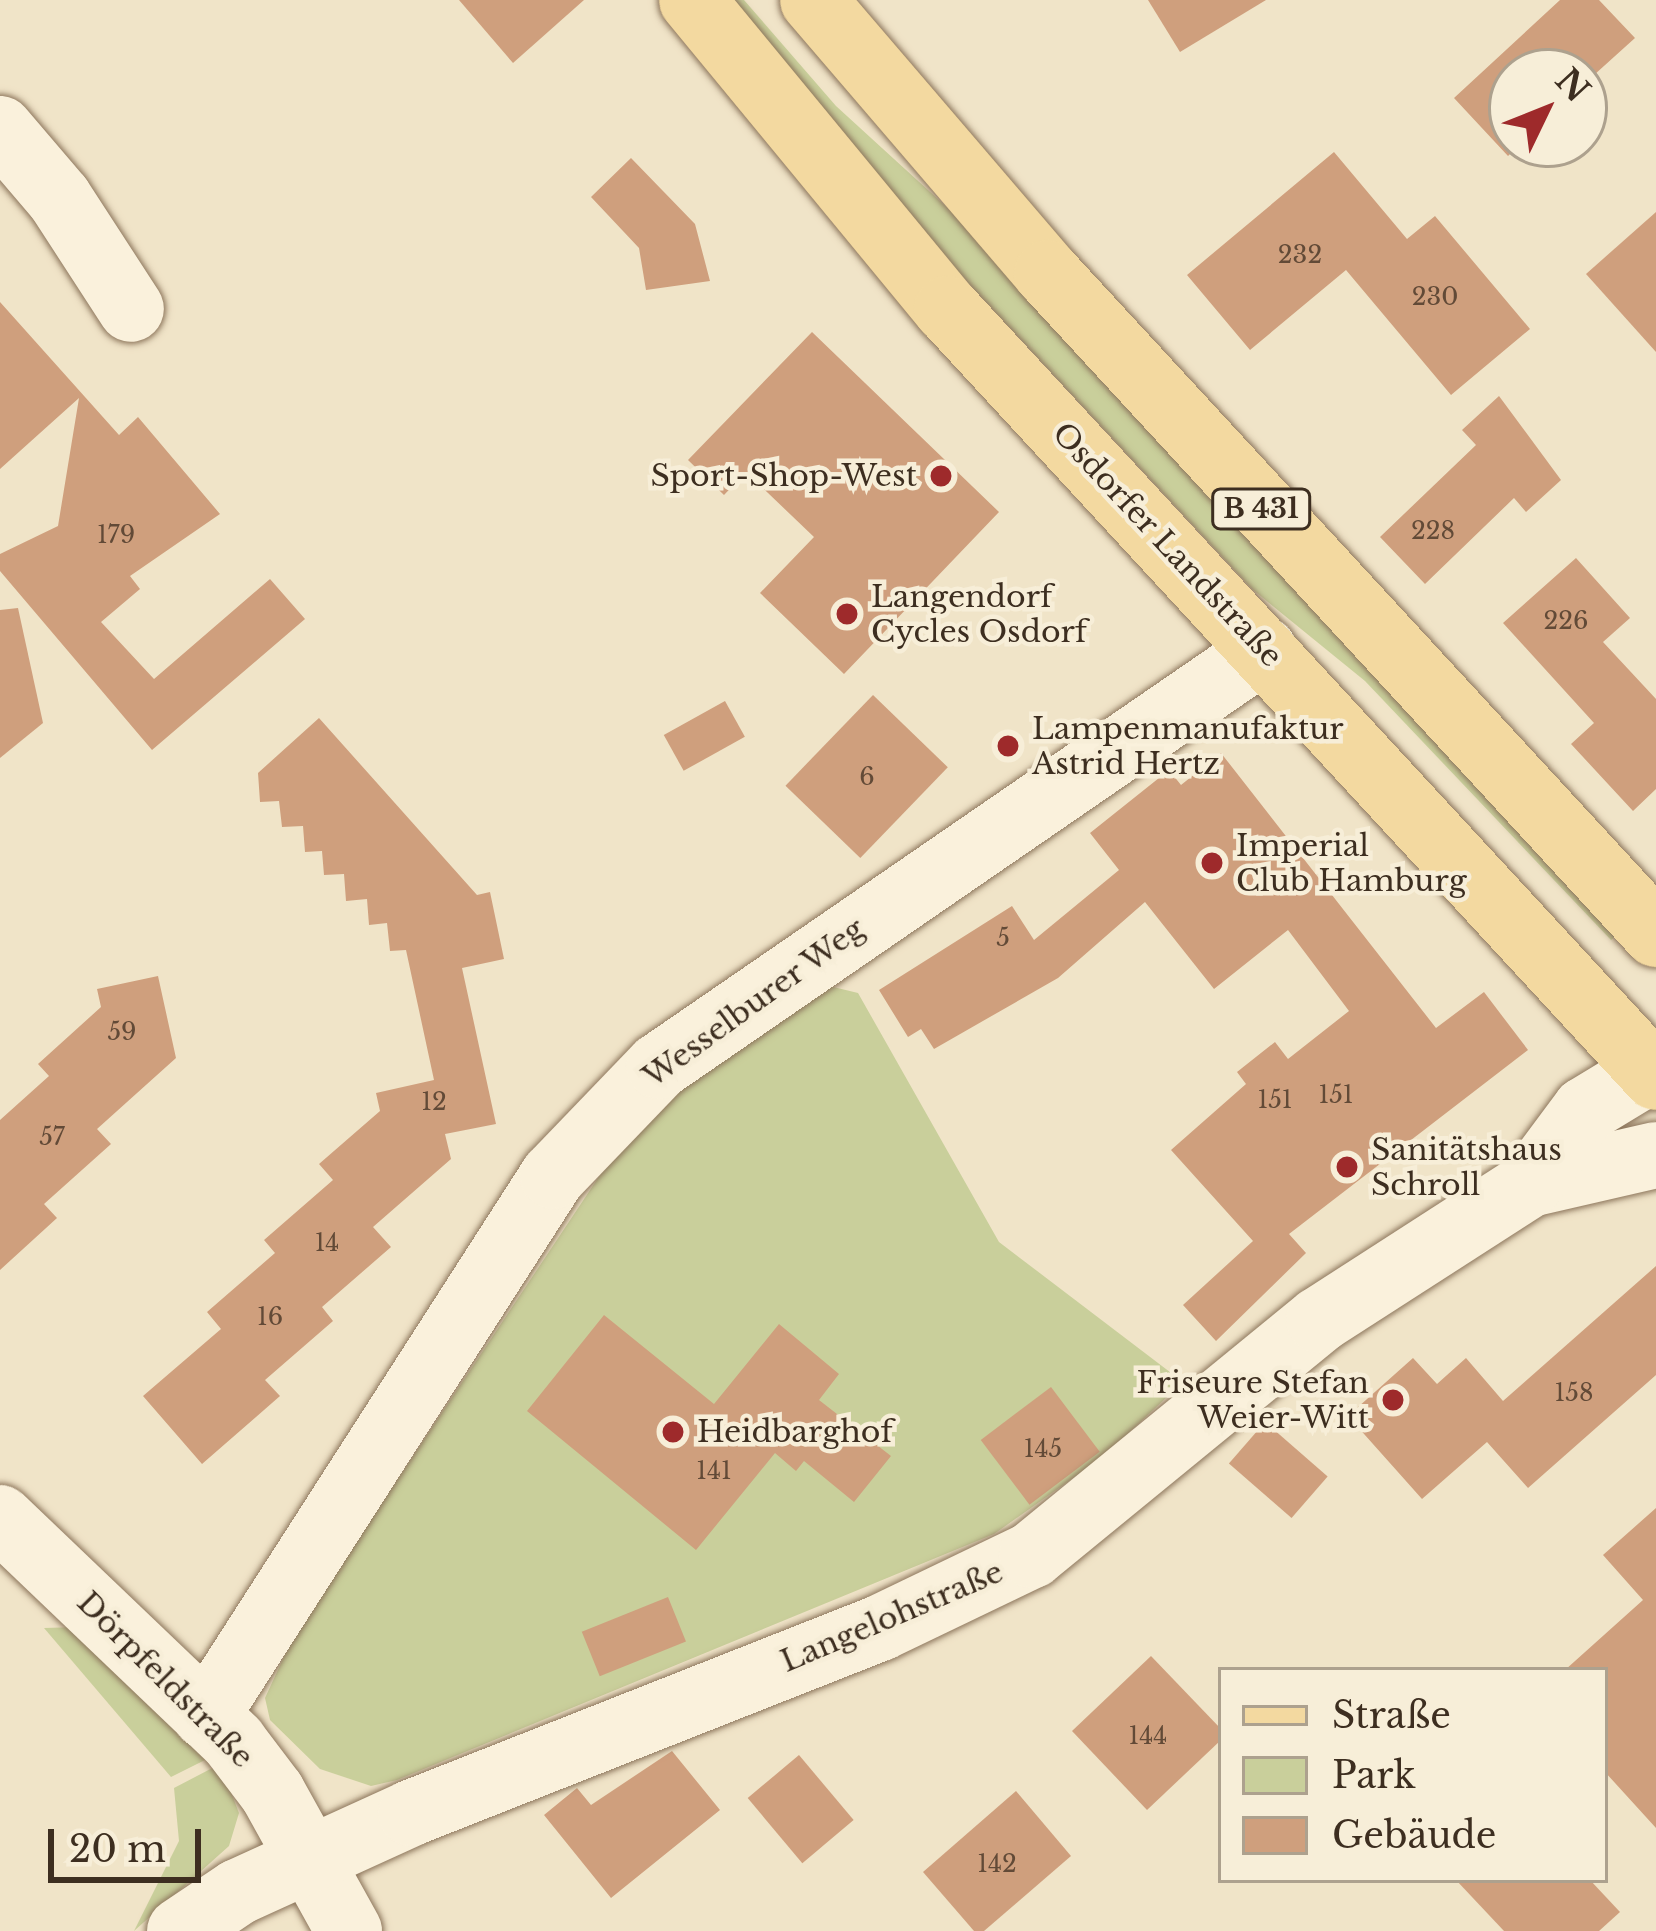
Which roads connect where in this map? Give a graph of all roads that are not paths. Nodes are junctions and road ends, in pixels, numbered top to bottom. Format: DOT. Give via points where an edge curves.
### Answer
graph roads {
  1 [pos="692,0"];
  2 [pos="813,0"];
  3 [pos="0,129"];
  4 [pos="131,309"];
  5 [pos="1264,650"];
  6 [pos="1656,934"];
  7 [pos="1654,1072"];
  8 [pos="1656,1155"];
  9 [pos="1530,1184"];
  10 [pos="0,1518"];
  11 [pos="206,1716"];
  12 [pos="309,1859"];
  13 [pos="181,1931"];
  14 [pos="349,1931"];
  1 -- 5 [label="main road, Osdorfer Landstraße / B 431" via="947,309"];
  2 -- 6 [label="main road, B 431" via="1046,273"];
  3 -- 4 [label="street" via="58,198"];
  5 -- 7 [label="main road, Osdorfer Landstraße / B 431"];
  5 -- 11 [label="street, Wesselburer Weg" via="658,1066 553,1175"];
  7 -- 9 [label="street, Langelohstraße" via="1586,1110"];
  8 -- 9 [label="street, Langelohstraße"];
  9 -- 12 [label="street, Langelohstraße" via="1319,1320 1032,1555 880,1628"];
  10 -- 11 [label="street, Dörpfeldstraße"];
  11 -- 12 [label="street, Dörpfeldstraße" via="272,1792"];
  12 -- 13 [label="street, Langelohstraße" via="238,1892"];
  12 -- 14 [label="street"];
}
